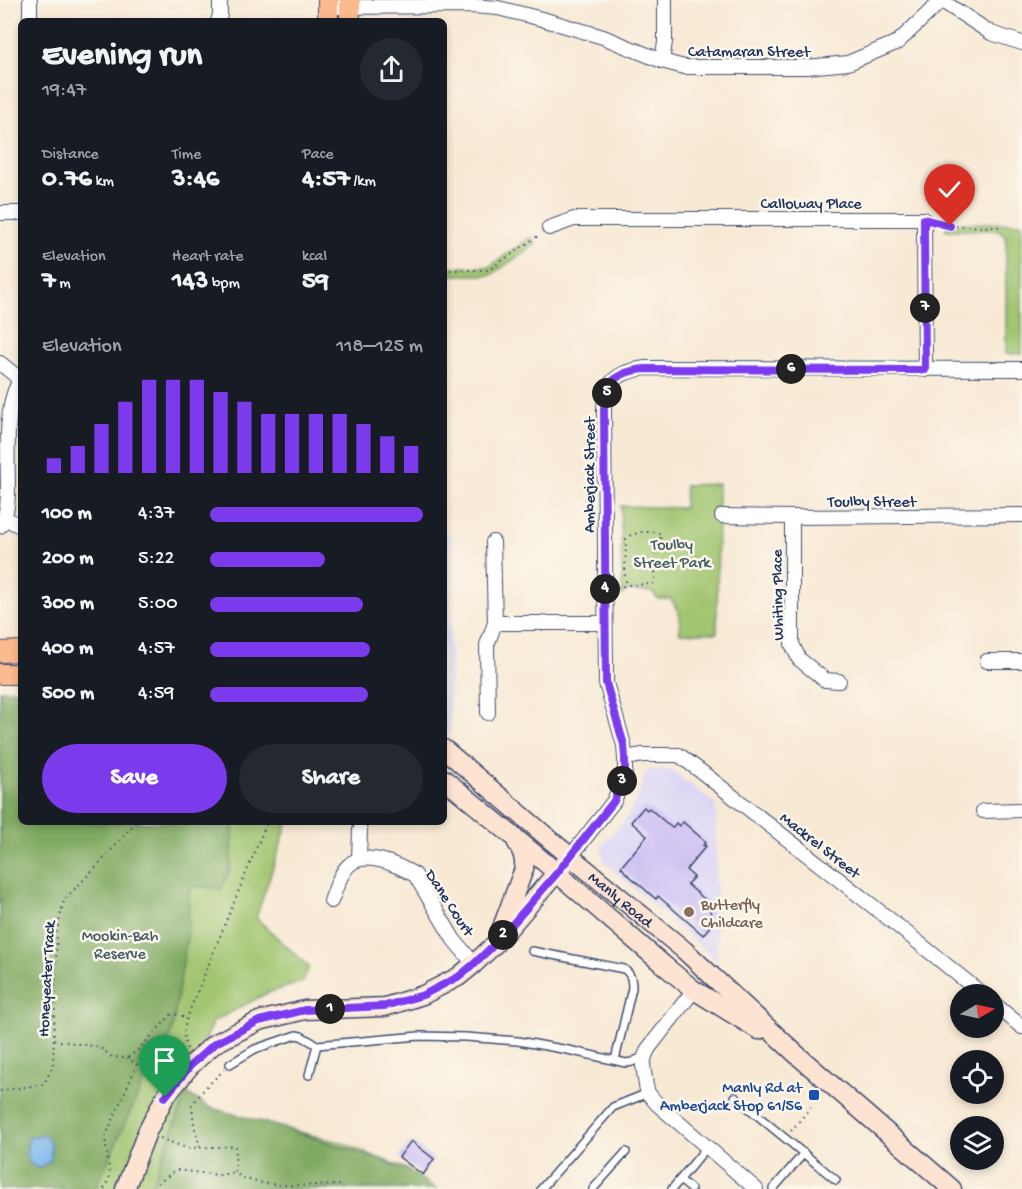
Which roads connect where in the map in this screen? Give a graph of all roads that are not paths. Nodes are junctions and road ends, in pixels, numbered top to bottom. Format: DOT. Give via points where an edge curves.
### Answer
graph roads {
  1 [pos="30,0"];
  2 [pos="220,0"];
  3 [pos="665,0"];
  4 [pos="942,0"];
  5 [pos="498,4"];
  6 [pos="328,9"];
  7 [pos="350,9"];
  8 [pos="30,18"];
  9 [pos="219,18"];
  10 [pos="1022,43"];
  11 [pos="662,61"];
  12 [pos="0,213"];
  13 [pos="18,213"];
  14 [pos="549,228"];
  15 [pos="0,363"];
  16 [pos="1022,369"];
  17 [pos="925,370"];
  18 [pos="18,379"];
  19 [pos="18,385"];
  20 [pos="1022,515"];
  21 [pos="722,516"];
  22 [pos="792,517"];
  23 [pos="2,522"];
  24 [pos="18,525"];
  25 [pos="493,542"];
  26 [pos="495,623"];
  27 [pos="605,623"];
  28 [pos="18,651"];
  29 [pos="0,652"];
  30 [pos="1022,660"];
  31 [pos="987,661"];
  32 [pos="0,674"];
  33 [pos="18,674"];
  34 [pos="839,681"];
  35 [pos="488,713"];
  36 [pos="447,752"];
  37 [pos="625,758"];
  38 [pos="447,782"];
  39 [pos="1022,810"];
  40 [pos="983,811"];
  41 [pos="360,830"];
  42 [pos="514,838"];
  43 [pos="570,856"];
  44 [pos="359,858"];
  45 [pos="557,873"];
  46 [pos="331,901"];
  47 [pos="496,943"];
  48 [pos="532,951"];
  49 [pos="474,964"];
  50 [pos="970,984"];
  51 [pos="694,990"];
  52 [pos="1004,1011"];
  53 [pos="1020,1022"];
  54 [pos="317,1045"];
  55 [pos="796,1054"];
  56 [pos="645,1056"];
  57 [pos="615,1060"];
  58 [pos="230,1064"];
  59 [pos="309,1075"];
  60 [pos="648,1093"];
  61 [pos="735,1097"];
  62 [pos="708,1147"];
  63 [pos="626,1152"];
  64 [pos="804,1153"];
  65 [pos="680,1180"];
  66 [pos="836,1180"];
  67 [pos="543,1188"];
  68 [pos="125,1189"];
  69 [pos="593,1189"];
  70 [pos="672,1189"];
  71 [pos="691,1189"];
  72 [pos="756,1189"];
  73 [pos="773,1189"];
  74 [pos="952,1189"];
  1 -- 8 [label="street"];
  2 -- 9 [label="street"];
  3 -- 11 [label="street"];
  4 -- 10 [label="street" via="991,33"];
  4 -- 11 [label="street, Catamaran Street" via="898,42 848,63 684,67"];
  5 -- 7 [label="street, Catamaran Street"];
  5 -- 11 [label="street, Catamaran Street" via="603,37"];
  6 -- 7 [label="street, Catamaran Street"];
  12 -- 13 [label="street"];
  14 -- 17 [label="street, Calloway Place" via="574,219 924,219"];
  15 -- 18 [label="street"];
  16 -- 17 [label="street, Amberjack Street"];
  17 -- 27 [label="street, Amberjack Street" via="645,369 618,376 608,388 604,408"];
  19 -- 23 [label="street" via="10,412 8,502"];
  20 -- 22 [label="street, Toulby Street"];
  21 -- 22 [label="street, Toulby Street"];
  22 -- 34 [label="street, Whiting Place" via="792,644 807,666 825,680"];
  23 -- 24 [label="street"];
  25 -- 26 [label="street"];
  26 -- 27 [label="street"];
  26 -- 35 [label="street" via="488,645"];
  27 -- 37 [label="street, Amberjack Street" via="606,683"];
  28 -- 29 [label="main road"];
  30 -- 31 [label="street"];
  32 -- 33 [label="main road"];
  36 -- 43 [label="main road, Manly Road"];
  37 -- 43 [label="street, Amberjack Street" via="625,773 614,801"];
  37 -- 50 [label="street, Mackrel Street" via="679,755"];
  38 -- 42 [label="main road, Manly Road"];
  39 -- 40 [label="street"];
  41 -- 44 [label="street"];
  42 -- 45 [label="main road, Manly Road"];
  42 -- 47 [label="main road" via="522,851 524,869"];
  43 -- 45 [label="main road"];
  43 -- 55 [label="main road, Manly Road" via="684,950"];
  44 -- 46 [label="street" via="349,864"];
  44 -- 49 [label="street, Dane Court" via="395,864 415,874 454,940"];
  45 -- 47 [label="main road"];
  45 -- 51 [label="main road, Manly Road"];
  47 -- 49 [label="main road"];
  48 -- 57 [label="lane" via="627,971 632,988"];
  49 -- 68 [label="main road" via="423,995 385,1006 305,1010 259,1021 214,1044 165,1097"];
  51 -- 55 [label="main road, Manly Road"];
  51 -- 56 [label="street"];
  52 -- 53 [label="street"];
  54 -- 57 [label="lane" via="419,1036 466,1037 518,1041"];
  54 -- 58 [label="lane" via="296,1035 255,1049"];
  54 -- 59 [label="lane"];
  55 -- 74 [label="main road, Manly Road"];
  56 -- 57 [label="lane" via="626,1063"];
  56 -- 60 [label="street"];
  60 -- 62 [label="street"];
  60 -- 67 [label="lane" via="613,1107"];
  61 -- 64 [label="lane"];
  62 -- 65 [label="lane"];
  62 -- 72 [label="street"];
  63 -- 69 [label="lane"];
  64 -- 66 [label="lane"];
  64 -- 73 [label="lane"];
  65 -- 70 [label="lane"];
  65 -- 71 [label="lane"];
}
